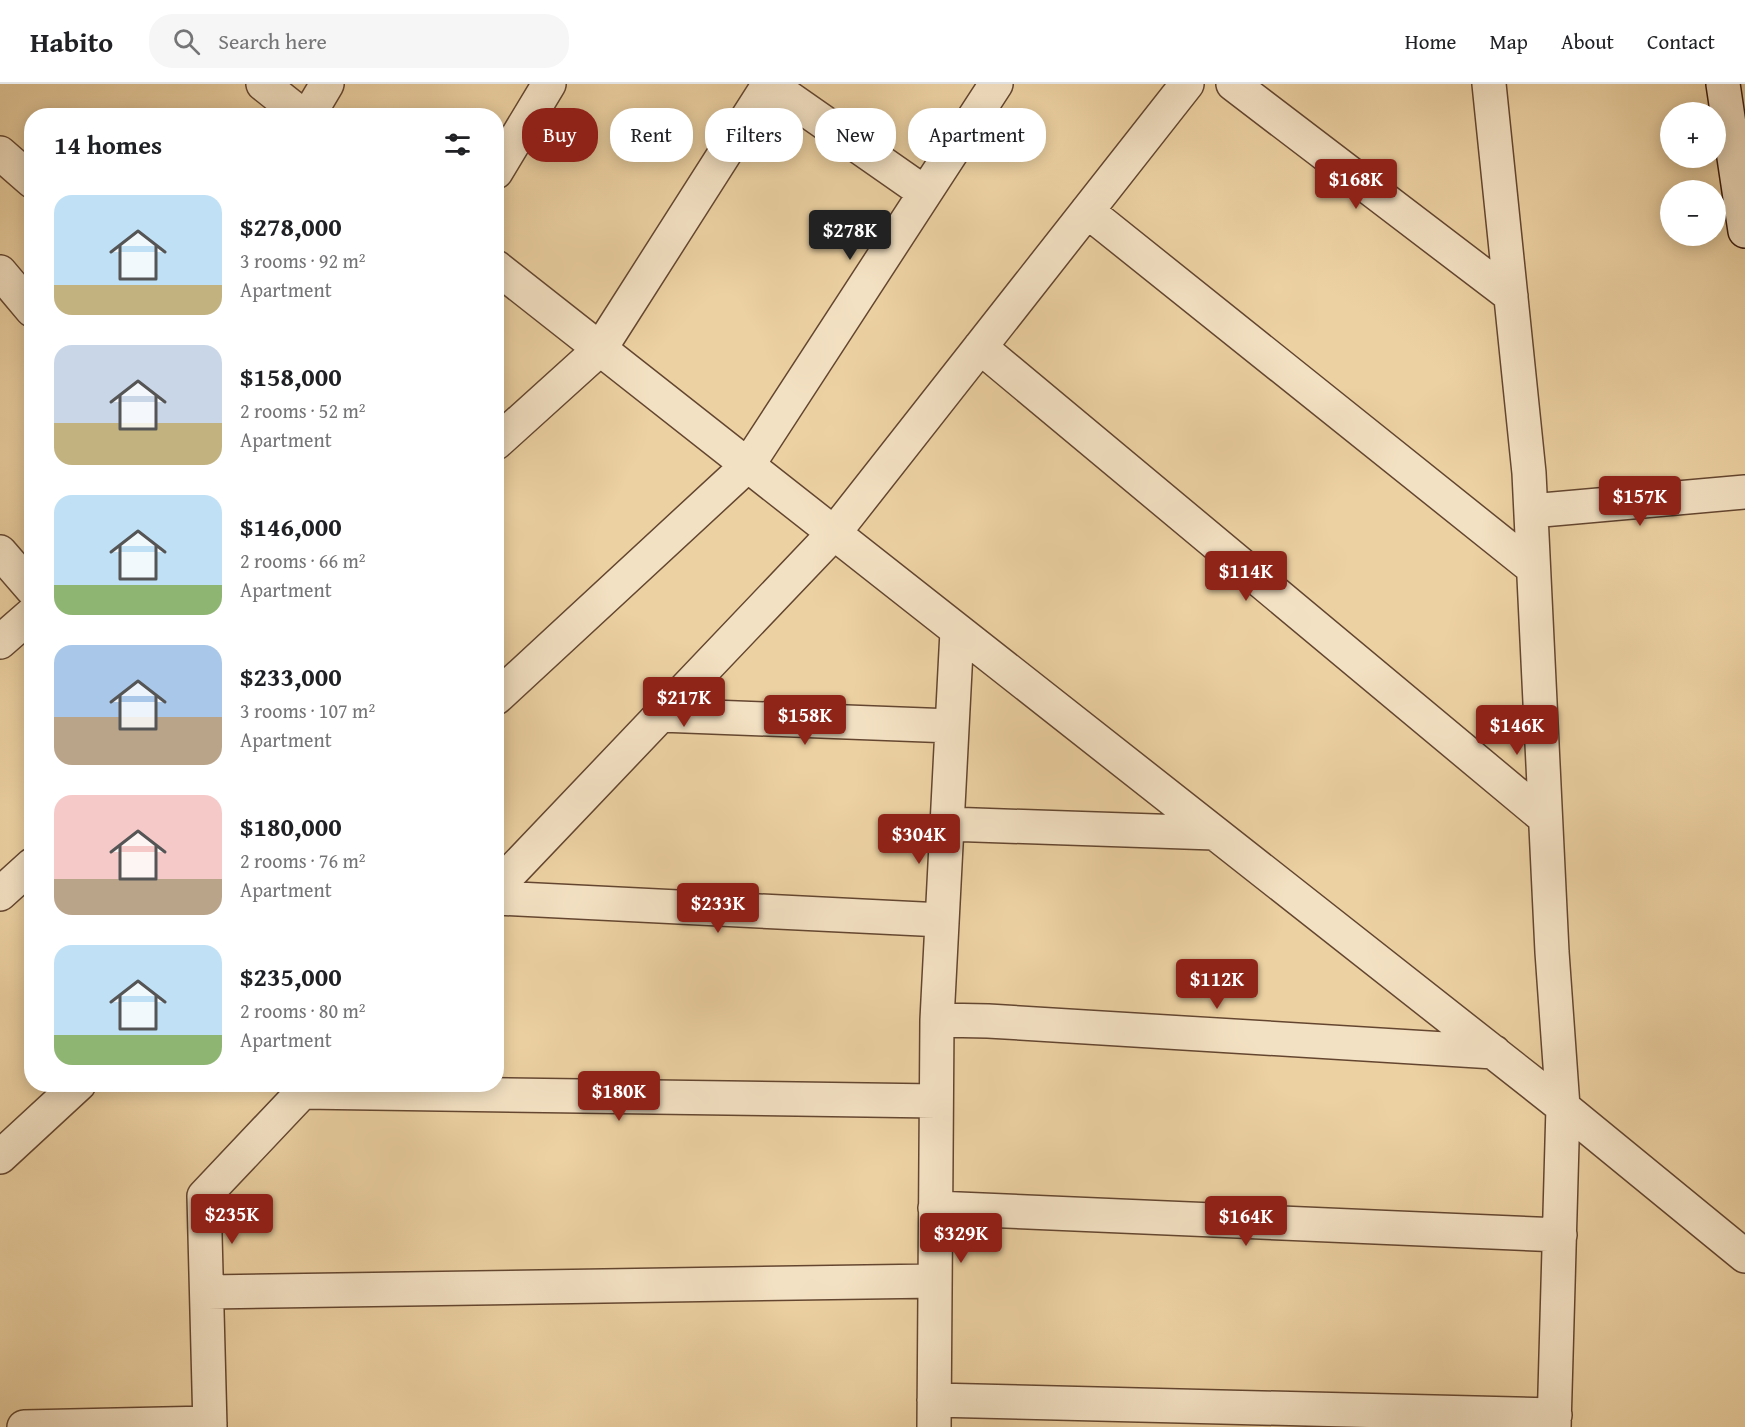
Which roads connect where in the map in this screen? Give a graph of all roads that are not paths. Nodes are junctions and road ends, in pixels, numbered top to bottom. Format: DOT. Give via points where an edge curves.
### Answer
graph roads {
  1 [pos="327,84"];
  2 [pos="549,84"];
  3 [pos="769,84"];
  4 [pos="996,84"];
  5 [pos="1187,84"];
  6 [pos="1233,84"];
  7 [pos="1489,84"];
  8 [pos="1723,84"];
  9 [pos="288,100"];
  10 [pos="0,153"];
  11 [pos="504,159"];
  12 [pos="24,174"];
  13 [pos="925,192"];
  14 [pos="1087,211"];
  15 [pos="1745,231"];
  16 [pos="0,272"];
  17 [pos="504,273"];
  18 [pos="1511,296"];
  19 [pos="24,300"];
  20 [pos="980,347"];
  21 [pos="600,349"];
  22 [pos="504,436"];
  23 [pos="748,465"];
  24 [pos="1745,492"];
  25 [pos="1531,511"];
  26 [pos="834,533"];
  27 [pos="0,552"];
  28 [pos="1533,568"];
  29 [pos="24,580"];
  30 [pos="24,621"];
  31 [pos="957,631"];
  32 [pos="0,642"];
  33 [pos="504,691"];
  34 [pos="660,716"];
  35 [pos="952,726"];
  36 [pos="1545,818"];
  37 [pos="947,824"];
  38 [pos="1214,833"];
  39 [pos="24,872"];
  40 [pos="504,880"];
  41 [pos="0,894"];
  42 [pos="504,898"];
  43 [pos="942,920"];
  44 [pos="937,1020"];
  45 [pos="1494,1052"];
  46 [pos="70,1092"];
  47 [pos="302,1092"];
  48 [pos="500,1092"];
  49 [pos="936,1101"];
  50 [pos="1563,1107"];
  51 [pos="0,1157"];
  52 [pos="936,1208"];
  53 [pos="1560,1235"];
  54 [pos="1745,1257"];
  55 [pos="935,1281"];
  56 [pos="208,1292"];
  57 [pos="934,1414"];
  58 [pos="1554,1421"];
  59 [pos="210,1425"];
  60 [pos="24,1427"];
  1 -- 9 [label="street"];
  2 -- 11 [label="street"];
  3 -- 13 [label="street"];
  3 -- 21 [label="street"];
  4 -- 13 [label="street"];
  5 -- 14 [label="street"];
  6 -- 18 [label="street"];
  7 -- 18 [label="street"];
  8 -- 15 [label="street"];
  10 -- 12 [label="street"];
  13 -- 23 [label="street"];
  14 -- 20 [label="street"];
  14 -- 28 [label="street"];
  16 -- 19 [label="street"];
  17 -- 21 [label="street"];
  18 -- 25 [label="street"];
  20 -- 26 [label="street"];
  20 -- 36 [label="street"];
  21 -- 22 [label="street"];
  21 -- 23 [label="street"];
  23 -- 26 [label="street"];
  23 -- 33 [label="street"];
  24 -- 25 [label="street"];
  25 -- 28 [label="street"];
  26 -- 31 [label="street"];
  26 -- 34 [label="street"];
  27 -- 29 [label="street"];
  28 -- 36 [label="street"];
  30 -- 32 [label="street"];
  31 -- 35 [label="street"];
  31 -- 38 [label="street"];
  34 -- 35 [label="street"];
  34 -- 40 [label="street"];
  35 -- 37 [label="street"];
  36 -- 50 [label="street"];
  37 -- 38 [label="street"];
  37 -- 43 [label="street"];
  38 -- 45 [label="street"];
  39 -- 41 [label="street"];
  42 -- 43 [label="street"];
  43 -- 44 [label="street"];
  44 -- 45 [label="street"];
  44 -- 49 [label="street"];
  45 -- 50 [label="street"];
  46 -- 51 [label="street"];
  47 -- 56 [label="street" via="204,1196"];
  48 -- 49 [label="street"];
  49 -- 52 [label="street"];
  50 -- 53 [label="street"];
  50 -- 54 [label="street"];
  52 -- 53 [label="street"];
  52 -- 55 [label="street"];
  53 -- 58 [label="street"];
  55 -- 56 [label="street"];
  55 -- 57 [label="street"];
  56 -- 59 [label="street"];
  57 -- 58 [label="street"];
  59 -- 60 [label="street"];
}
